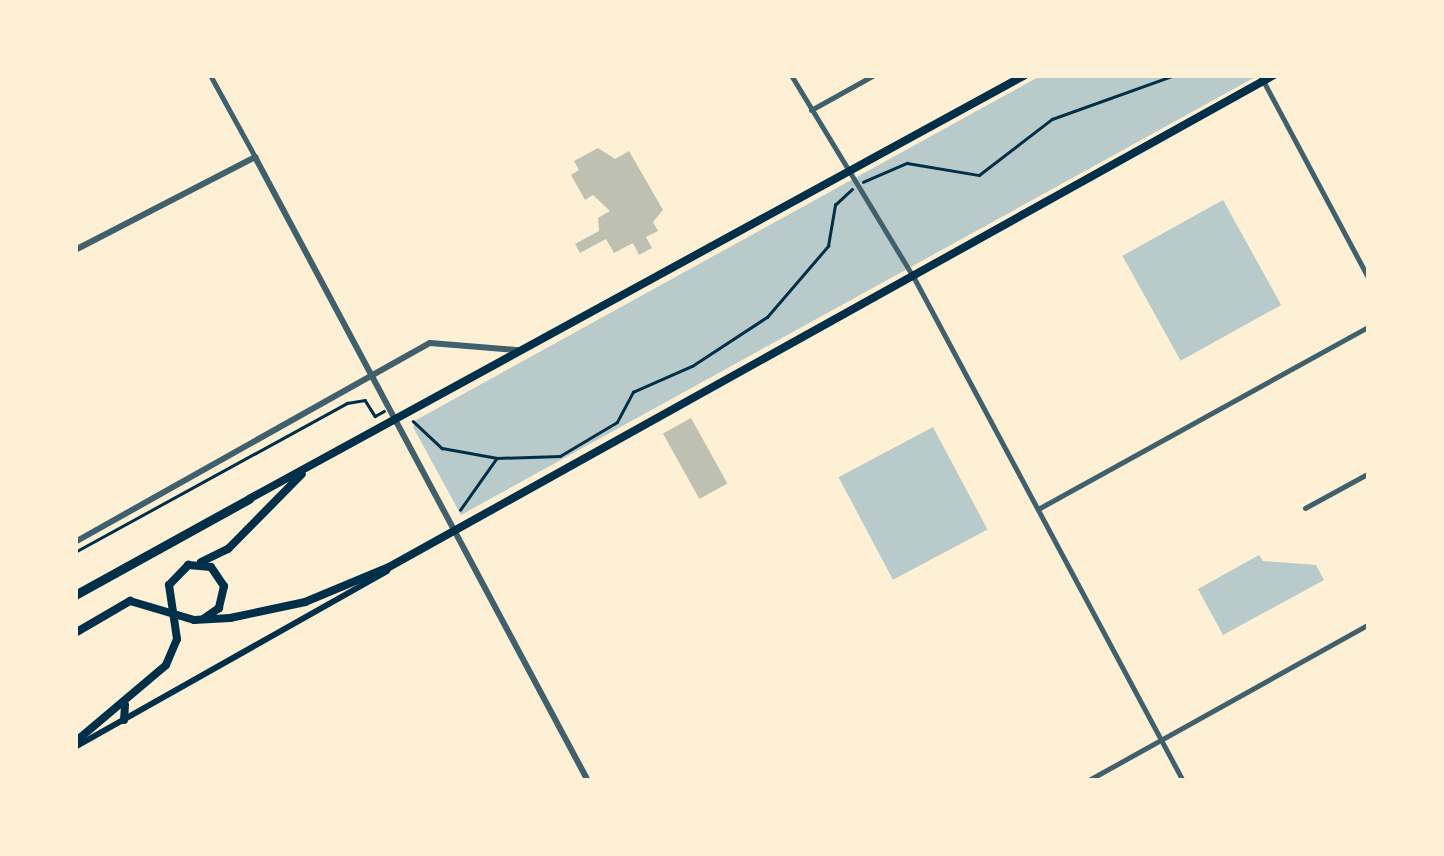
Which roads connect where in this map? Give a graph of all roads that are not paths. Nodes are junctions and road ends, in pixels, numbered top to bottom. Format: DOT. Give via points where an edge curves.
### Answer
graph roads {
  1 [pos="210,75"];
  2 [pos="791,75"];
  3 [pos="874,75"];
  4 [pos="1025,75"];
  5 [pos="1274,75"];
  6 [pos="1261,78"];
  7 [pos="811,110"];
  8 [pos="255,158"];
  9 [pos="846,174"];
  10 [pos="75,250"];
  11 [pos="914,278"];
  12 [pos="1369,279"];
  13 [pos="1369,326"];
  14 [pos="528,348"];
  15 [pos="371,375"];
  16 [pos="395,420"];
  17 [pos="309,467"];
  18 [pos="1369,473"];
  19 [pos="249,499"];
  20 [pos="1305,508"];
  21 [pos="1038,509"];
  22 [pos="455,532"];
  23 [pos="75,542"];
  24 [pos="412,555"];
  25 [pos="194,564"];
  26 [pos="75,595"];
  27 [pos="177,612"];
  28 [pos="194,620"];
  29 [pos="1369,624"];
  30 [pos="75,633"];
  31 [pos="128,701"];
  32 [pos="124,720"];
  33 [pos="1162,740"];
  34 [pos="75,744"];
  35 [pos="588,781"];
  36 [pos="1088,781"];
  37 [pos="1183,781"];
  1 -- 8 [label="street"];
  2 -- 7 [label="street"];
  3 -- 7 [label="street"];
  4 -- 9 [label="highway"];
  5 -- 6 [label="highway"];
  6 -- 11 [label="highway"];
  6 -- 12 [label="street"];
  7 -- 9 [label="street"];
  8 -- 10 [label="street"];
  8 -- 15 [label="street"];
  9 -- 11 [label="street"];
  9 -- 14 [label="highway"];
  11 -- 21 [label="street"];
  11 -- 22 [label="highway"];
  13 -- 21 [label="street"];
  14 -- 15 [label="street" via="490,351 442,341"];
  14 -- 16 [label="highway"];
  15 -- 16 [label="street"];
  15 -- 23 [label="street"];
  16 -- 17 [label="highway"];
  16 -- 22 [label="street"];
  17 -- 19 [label="highway"];
  17 -- 25 [label="highway" via="223,553"];
  18 -- 20 [label="street"];
  19 -- 26 [label="highway"];
  21 -- 33 [label="street"];
  22 -- 24 [label="highway"];
  22 -- 35 [label="street"];
  24 -- 28 [label="highway" via="295,605"];
  24 -- 32 [label="main road"];
  25 -- 27 [label="highway" via="171,580 169,597"];
  25 -- 28 [label="highway" via="216,571 224,592 216,612"];
  27 -- 28 [label="highway"];
  27 -- 30 [label="highway" via="130,601"];
  27 -- 31 [label="highway" via="171,658"];
  29 -- 33 [label="street"];
  31 -- 32 [label="highway"];
  31 -- 34 [label="highway"];
  32 -- 34 [label="main road"];
  33 -- 36 [label="street"];
  33 -- 37 [label="street"];
}
